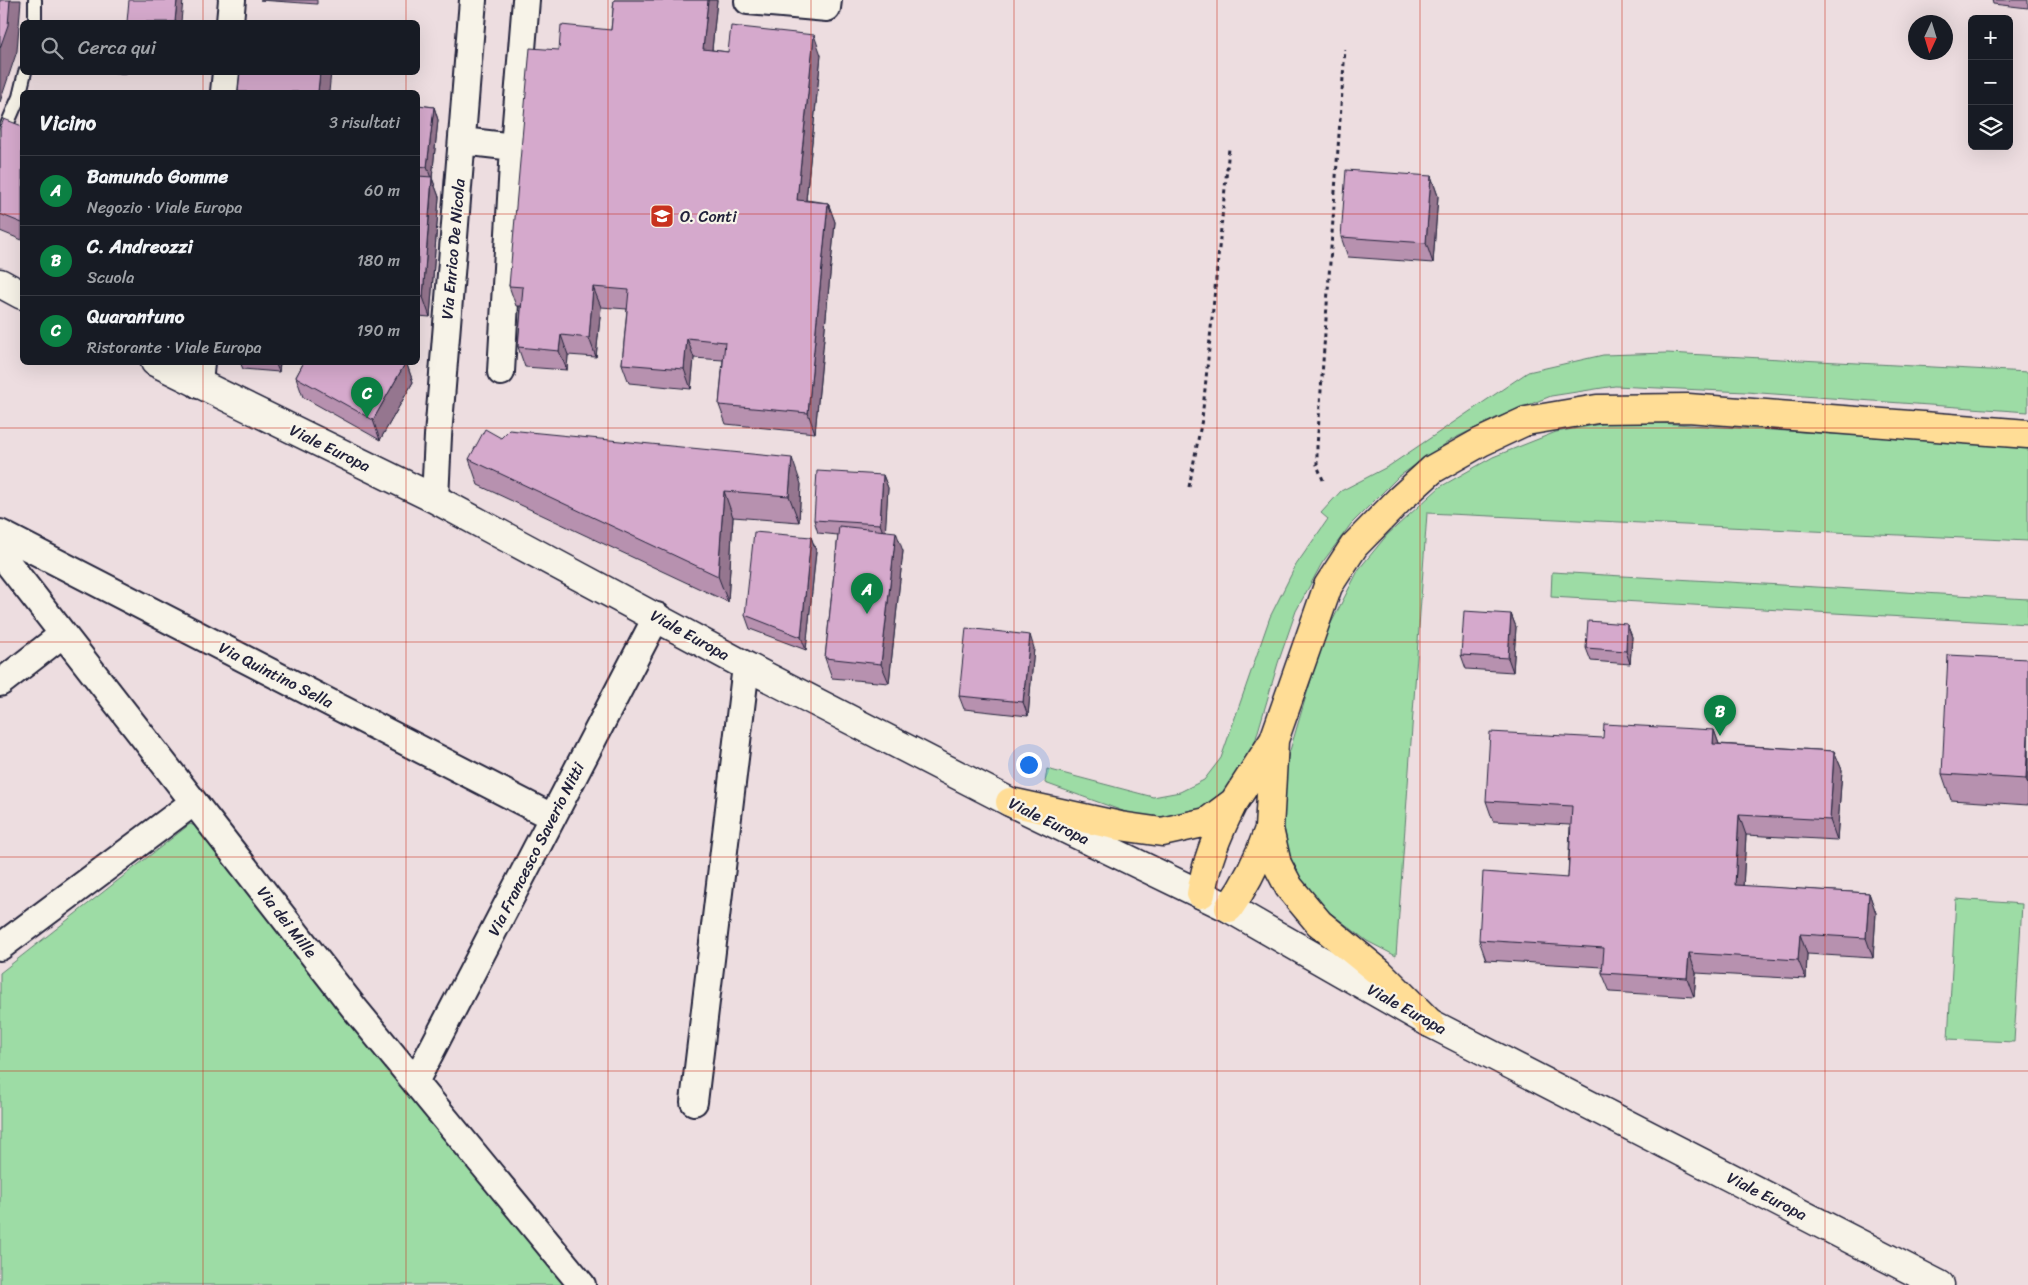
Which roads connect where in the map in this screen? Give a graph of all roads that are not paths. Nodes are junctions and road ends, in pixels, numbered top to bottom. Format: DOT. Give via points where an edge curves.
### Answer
graph roads {
  1 [pos="36,0"];
  2 [pos="232,0"];
  3 [pos="473,0"];
  4 [pos="526,0"];
  5 [pos="828,0"];
  6 [pos="748,1"];
  7 [pos="35,20"];
  8 [pos="230,20"];
  9 [pos="24,75"];
  10 [pos="226,75"];
  11 [pos="21,90"];
  12 [pos="224,90"];
  13 [pos="20,93"];
  14 [pos="0,141"];
  15 [pos="462,141"];
  16 [pos="514,147"];
  17 [pos="0,283"];
  18 [pos="20,294"];
  19 [pos="166,365"];
  20 [pos="500,372"];
  21 [pos="200,374"];
  22 [pos="2028,434"];
  23 [pos="435,499"];
  24 [pos="0,533"];
  25 [pos="0,553"];
  26 [pos="657,616"];
  27 [pos="63,634"];
  28 [pos="746,666"];
  29 [pos="0,683"];
  30 [pos="1274,740"];
  31 [pos="194,802"];
  32 [pos="1010,802"];
  33 [pos="1234,802"];
  34 [pos="552,817"];
  35 [pos="1269,829"];
  36 [pos="1202,894"];
  37 [pos="1229,908"];
  38 [pos="0,947"];
  39 [pos="1430,1023"];
  40 [pos="415,1082"];
  41 [pos="694,1102"];
  42 [pos="582,1285"];
  43 [pos="1940,1285"];
  1 -- 7 [label="lane"];
  2 -- 8 [label="street"];
  3 -- 15 [label="street, Via Enrico De Nicola"];
  4 -- 16 [label="street"];
  5 -- 6 [label="street" via="827,8"];
  9 -- 11 [label="lane"];
  10 -- 12 [label="street"];
  13 -- 14 [label="lane"];
  15 -- 16 [label="street"];
  15 -- 23 [label="street, Via Enrico De Nicola"];
  16 -- 20 [label="street"];
  17 -- 18 [label="main road"];
  19 -- 21 [label="main road, Viale Europa"];
  21 -- 23 [label="main road, Viale Europa"];
  22 -- 30 [label="highway" via="1688,408 1597,408 1526,421 1433,469 1354,546 1328,586"];
  23 -- 26 [label="main road, Viale Europa"];
  24 -- 34 [label="street, Via Quintino Sella"];
  25 -- 27 [label="street, Via dei Mille"];
  26 -- 28 [label="main road, Viale Europa"];
  26 -- 34 [label="street, Via Francesco Saverio Nitti"];
  27 -- 29 [label="street"];
  27 -- 31 [label="street, Via dei Mille"];
  28 -- 32 [label="main road, Viale Europa"];
  28 -- 41 [label="street"];
  30 -- 33 [label="highway"];
  30 -- 35 [label="highway"];
  31 -- 38 [label="street"];
  31 -- 40 [label="street, Via dei Mille"];
  32 -- 33 [label="highway" via="1162,832 1207,822"];
  32 -- 36 [label="main road, Viale Europa"];
  33 -- 36 [label="highway" via="1215,840 1205,870"];
  34 -- 40 [label="street, Via Francesco Saverio Nitti"];
  35 -- 37 [label="highway" via="1245,885"];
  35 -- 39 [label="highway" via="1277,864 1289,887 1319,923 1379,972"];
  36 -- 37 [label="main road, Viale Europa"];
  37 -- 39 [label="main road, Viale Europa"];
  39 -- 43 [label="main road, Viale Europa"];
  40 -- 42 [label="street, Via dei Mille"];
}
